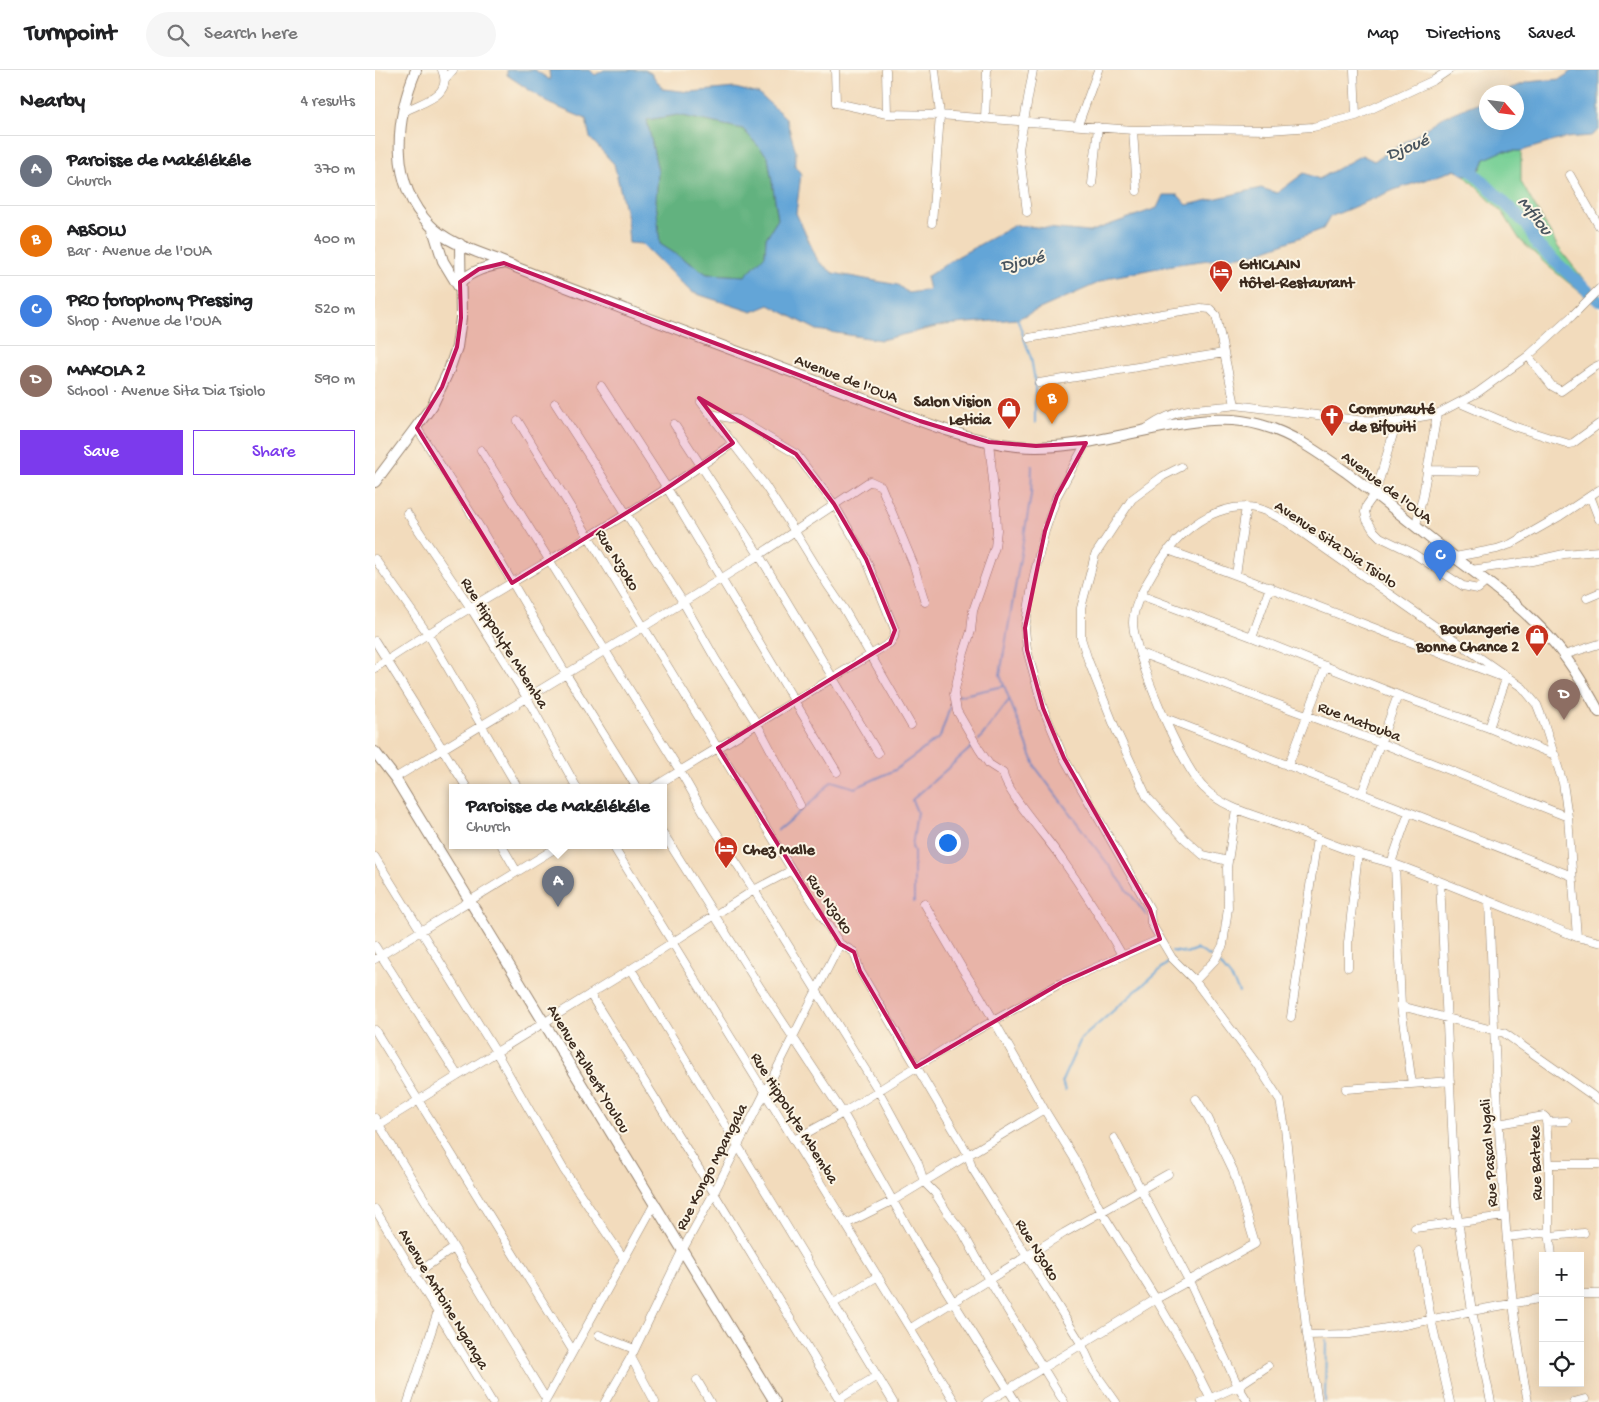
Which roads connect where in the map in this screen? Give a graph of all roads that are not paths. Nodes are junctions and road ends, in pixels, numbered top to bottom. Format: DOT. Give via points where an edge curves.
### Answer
graph roads {
  1 [pos="416,70"];
  2 [pos="442,70"];
  3 [pos="453,70"];
  4 [pos="835,70"];
  5 [pos="886,70"];
  6 [pos="935,70"];
  7 [pos="987,70"];
  8 [pos="1028,70"];
  9 [pos="1033,70"];
  10 [pos="1098,70"];
  11 [pos="1354,70"];
  12 [pos="1449,70"];
  13 [pos="445,79"];
  14 [pos="404,112"];
  15 [pos="887,114"];
  16 [pos="940,115"];
  17 [pos="1356,116"];
  18 [pos="985,119"];
  19 [pos="1025,121"];
  20 [pos="1078,125"];
  21 [pos="1098,127"];
  22 [pos="1133,130"];
  23 [pos="1570,175"];
  24 [pos="1093,184"];
  25 [pos="1137,190"];
  26 [pos="1027,212"];
  27 [pos="932,223"];
  28 [pos="1599,226"];
  29 [pos="433,228"];
  30 [pos="460,244"];
  31 [pos="504,263"];
  32 [pos="460,286"];
  33 [pos="1599,289"];
  34 [pos="1029,338"];
  35 [pos="1223,353"];
  36 [pos="1528,356"];
  37 [pos="1599,365"];
  38 [pos="1039,383"];
  39 [pos="601,386"];
  40 [pos="701,402"];
  41 [pos="1460,402"];
  42 [pos="555,403"];
  43 [pos="1235,405"];
  44 [pos="711,414"];
  45 [pos="1437,414"];
  46 [pos="518,421"];
  47 [pos="1397,421"];
  48 [pos="674,424"];
  49 [pos="1599,424"];
  50 [pos="417,428"];
  51 [pos="1143,430"];
  52 [pos="989,442"];
  53 [pos="733,443"];
  54 [pos="1086,443"];
  55 [pos="481,450"];
  56 [pos="701,466"];
  57 [pos="1181,467"];
  58 [pos="1427,470"];
  59 [pos="1476,471"];
  60 [pos="375,482"];
  61 [pos="667,488"];
  62 [pos="1599,490"];
  63 [pos="1375,494"];
  64 [pos="1590,496"];
  65 [pos="834,504"];
  66 [pos="1246,507"];
  67 [pos="626,512"];
  68 [pos="407,513"];
  69 [pos="1599,516"];
  70 [pos="1415,525"];
  71 [pos="794,530"];
  72 [pos="588,536"];
  73 [pos="1168,550"];
  74 [pos="1599,551"];
  75 [pos="759,554"];
  76 [pos="1455,557"];
  77 [pos="375,559"];
  78 [pos="549,559"];
  79 [pos="1471,570"];
  80 [pos="1236,574"];
  81 [pos="721,578"];
  82 [pos="1486,582"];
  83 [pos="512,583"];
  84 [pos="1270,586"];
  85 [pos="1599,593"];
  86 [pos="1140,595"];
  87 [pos="1587,598"];
  88 [pos="683,602"];
  89 [pos="925,602"];
  90 [pos="470,608"];
  91 [pos="645,626"];
  92 [pos="428,634"];
  93 [pos="1252,637"];
  94 [pos="375,642"];
  95 [pos="1599,644"];
  96 [pos="605,650"];
  97 [pos="1140,653"];
  98 [pos="1564,654"];
  99 [pos="870,656"];
  100 [pos="387,660"];
  101 [pos="1327,666"];
  102 [pos="375,668"];
  103 [pos="566,674"];
  104 [pos="833,678"];
  105 [pos="1506,679"];
  106 [pos="1523,688"];
  107 [pos="1399,695"];
  108 [pos="527,698"];
  109 [pos="795,701"];
  110 [pos="1599,712"];
  111 [pos="1308,715"];
  112 [pos="1165,718"];
  113 [pos="757,724"];
  114 [pos="911,725"];
  115 [pos="482,726"];
  116 [pos="1489,728"];
  117 [pos="1381,743"];
  118 [pos="718,748"];
  119 [pos="444,750"];
  120 [pos="375,752"];
  121 [pos="878,754"];
  122 [pos="1555,755"];
  123 [pos="1288,766"];
  124 [pos="681,771"];
  125 [pos="837,772"];
  126 [pos="395,778"];
  127 [pos="465,784"];
  128 [pos="516,784"];
  129 [pos="575,784"];
  130 [pos="635,784"];
  131 [pos="660,784"];
  132 [pos="1362,793"];
  133 [pos="800,805"];
  134 [pos="1236,809"];
  135 [pos="1409,812"];
  136 [pos="1568,816"];
  137 [pos="667,838"];
  138 [pos="1317,838"];
  139 [pos="504,849"];
  140 [pos="552,849"];
  141 [pos="615,849"];
  142 [pos="1358,853"];
  143 [pos="375,856"];
  144 [pos="1228,861"];
  145 [pos="1393,864"];
  146 [pos="792,870"];
  147 [pos="517,872"];
  148 [pos="1572,876"];
  149 [pos="1440,882"];
  150 [pos="755,890"];
  151 [pos="469,901"];
  152 [pos="1489,901"];
  153 [pos="924,903"];
  154 [pos="715,915"];
  155 [pos="421,930"];
  156 [pos="1577,937"];
  157 [pos="1160,939"];
  158 [pos="1599,942"];
  159 [pos="673,943"];
  160 [pos="841,944"];
  161 [pos="375,946"];
  162 [pos="1122,955"];
  163 [pos="378,957"];
  164 [pos="1348,966"];
  165 [pos="631,969"];
  166 [pos="1195,981"];
  167 [pos="816,991"];
  168 [pos="590,994"];
  169 [pos="1401,1006"];
  170 [pos="1291,1018"];
  171 [pos="1447,1019"];
  172 [pos="993,1021"];
  173 [pos="544,1022"];
  174 [pos="375,1030"];
  175 [pos="1494,1031"];
  176 [pos="793,1038"];
  177 [pos="496,1052"];
  178 [pos="916,1068"];
  179 [pos="458,1076"];
  180 [pos="1450,1081"];
  181 [pos="1411,1084"];
  182 [pos="1346,1088"];
  183 [pos="878,1090"];
  184 [pos="764,1092"];
  185 [pos="1196,1099"];
  186 [pos="417,1100"];
  187 [pos="1599,1100"];
  188 [pos="1043,1109"];
  189 [pos="843,1112"];
  190 [pos="1567,1121"];
  191 [pos="1546,1122"];
  192 [pos="376,1123"];
  193 [pos="1498,1124"];
  194 [pos="1114,1138"];
  195 [pos="794,1140"];
  196 [pos="738,1146"];
  197 [pos="967,1154"];
  198 [pos="1549,1164"];
  199 [pos="1599,1164"];
  200 [pos="1168,1174"];
  201 [pos="924,1182"];
  202 [pos="1140,1189"];
  203 [pos="714,1193"];
  204 [pos="894,1200"];
  205 [pos="655,1203"];
  206 [pos="375,1209"];
  207 [pos="1101,1211"];
  208 [pos="1505,1216"];
  209 [pos="375,1222"];
  210 [pos="1459,1222"];
  211 [pos="846,1224"];
  212 [pos="1415,1228"];
  213 [pos="388,1230"];
  214 [pos="1584,1233"];
  215 [pos="1549,1234"];
  216 [pos="1507,1237"];
  217 [pos="455,1248"];
  218 [pos="683,1249"];
  219 [pos="1419,1250"];
  220 [pos="1551,1252"];
  221 [pos="1028,1257"];
  222 [pos="624,1259"];
  223 [pos="415,1274"];
  224 [pos="878,1276"];
  225 [pos="989,1280"];
  226 [pos="1189,1281"];
  227 [pos="1584,1294"];
  228 [pos="1599,1294"];
  229 [pos="1539,1299"];
  230 [pos="953,1300"];
  231 [pos="1157,1300"];
  232 [pos="834,1303"];
  233 [pos="1512,1304"];
  234 [pos="438,1311"];
  235 [pos="1472,1311"];
  236 [pos="1431,1319"];
  237 [pos="911,1328"];
  238 [pos="599,1334"];
  239 [pos="1307,1335"];
  240 [pos="1082,1345"];
  241 [pos="573,1351"];
  242 [pos="633,1353"];
  243 [pos="1268,1366"];
  244 [pos="1043,1368"];
  245 [pos="877,1376"];
  246 [pos="697,1380"];
  247 [pos="1239,1386"];
  248 [pos="1008,1390"];
  249 [pos="1585,1399"];
  250 [pos="1211,1400"];
  251 [pos="546,1401"];
  252 [pos="840,1401"];
  253 [pos="408,1402"];
  254 [pos="492,1402"];
  255 [pos="605,1402"];
  256 [pos="655,1402"];
  257 [pos="710,1402"];
  258 [pos="775,1402"];
  259 [pos="893,1402"];
  260 [pos="955,1402"];
  261 [pos="987,1402"];
  262 [pos="1016,1402"];
  263 [pos="1064,1402"];
  264 [pos="1116,1402"];
  265 [pos="1202,1402"];
  266 [pos="1248,1402"];
  267 [pos="1318,1402"];
  268 [pos="1450,1402"];
  269 [pos="1491,1402"];
  270 [pos="1528,1402"];
  271 [pos="1574,1402"];
  1 -- 14 [label="main road, Avenue de l'OUA"];
  2 -- 13 [label="street"];
  3 -- 13 [label="street"];
  4 -- 15 [label="street" via="836,103"];
  5 -- 15 [label="street"];
  6 -- 16 [label="street"];
  7 -- 18 [label="street"];
  8 -- 9 [label="street"];
  9 -- 19 [label="street"];
  10 -- 20 [label="street"];
  11 -- 17 [label="street"];
  12 -- 17 [label="street"];
  13 -- 14 [label="street" via="433,99"];
  14 -- 29 [label="main road, Avenue de l'OUA" via="400,132 401,171 414,203"];
  15 -- 16 [label="street"];
  16 -- 18 [label="street"];
  16 -- 27 [label="street"];
  17 -- 22 [label="street" via="1313,127 1269,130"];
  18 -- 19 [label="street"];
  19 -- 20 [label="street"];
  19 -- 26 [label="street" via="1019,149"];
  20 -- 21 [label="street"];
  21 -- 22 [label="street"];
  21 -- 24 [label="street"];
  22 -- 25 [label="street"];
  23 -- 28 [label="street"];
  29 -- 30 [label="main road, Avenue de l'OUA"];
  29 -- 32 [label="main road" via="443,261"];
  30 -- 31 [label="main road, Avenue de l'OUA"];
  30 -- 32 [label="main road"];
  31 -- 32 [label="main road" via="472,272"];
  31 -- 52 [label="main road, Avenue de l'OUA" via="919,421"];
  32 -- 50 [label="main road" via="461,318 457,347 442,387"];
  33 -- 36 [label="street"];
  34 -- 35 [label="street" via="1208,308 1215,315"];
  35 -- 38 [label="street"];
  35 -- 43 [label="street"];
  36 -- 37 [label="street" via="1552,386 1561,391"];
  36 -- 41 [label="street"];
  39 -- 61 [label="street"];
  40 -- 44 [label="street"];
  41 -- 45 [label="street"];
  41 -- 49 [label="street" via="1516,427 1569,444"];
  42 -- 67 [label="street"];
  43 -- 47 [label="street" via="1339,418"];
  43 -- 51 [label="street" via="1183,411"];
  44 -- 53 [label="street"];
  44 -- 65 [label="street" via="739,420 795,454"];
  45 -- 47 [label="street"];
  45 -- 58 [label="street"];
  46 -- 72 [label="street, Rue Nzoko"];
  47 -- 63 [label="street"];
  48 -- 56 [label="street"];
  50 -- 60 [label="main road"];
  50 -- 83 [label="street"];
  51 -- 54 [label="main road, Avenue de l'OUA"];
  51 -- 63 [label="main road, Avenue de l'OUA" via="1220,420 1263,425 1313,448"];
  52 -- 54 [label="main road, Avenue de l'OUA" via="1036,446"];
  52 -- 162 [label="street" via="997,530 995,547 973,611 971,631 954,694 957,711 989,764 1003,773 1019,803 1071,873"];
  53 -- 56 [label="street"];
  53 -- 71 [label="street"];
  54 -- 157 [label="street" via="1057,496 1045,531 1025,628 1027,650 1043,708 1061,751 1150,909 1151,923"];
  55 -- 78 [label="street"];
  56 -- 61 [label="street"];
  56 -- 75 [label="street"];
  57 -- 144 [label="street" via="1132,499 1095,555 1081,608 1081,638 1116,730 1147,797 1203,855"];
  58 -- 59 [label="street"];
  58 -- 70 [label="street"];
  61 -- 67 [label="street"];
  61 -- 81 [label="street"];
  62 -- 64 [label="street"];
  63 -- 70 [label="main road, Avenue de l'OUA"];
  63 -- 82 [label="street" via="1365,512 1374,531 1381,537 1411,552 1463,586 1477,589"];
  64 -- 69 [label="street"];
  64 -- 76 [label="street" via="1511,544"];
  65 -- 71 [label="street"];
  65 -- 89 [label="street" via="870,481 881,486 907,547"];
  65 -- 99 [label="street" via="866,559 895,630 891,643"];
  66 -- 73 [label="street, Avenue Sita Dia Tsiolo" via="1220,512 1195,524"];
  66 -- 80 [label="street"];
  66 -- 106 [label="street, Avenue Sita Dia Tsiolo" via="1267,511 1287,522"];
  67 -- 72 [label="street"];
  67 -- 88 [label="street"];
  68 -- 90 [label="street, Rue Hippolyte Mbemba"];
  70 -- 76 [label="main road, Avenue de l'OUA"];
  71 -- 75 [label="street"];
  71 -- 99 [label="street"];
  72 -- 78 [label="street"];
  72 -- 91 [label="street, Rue Nzoko"];
  73 -- 80 [label="street"];
  73 -- 86 [label="street, Avenue Sita Dia Tsiolo"];
  74 -- 79 [label="street"];
  75 -- 81 [label="street"];
  75 -- 104 [label="street"];
  76 -- 79 [label="main road, Avenue de l'OUA"];
  77 -- 92 [label="street"];
  78 -- 83 [label="street"];
  78 -- 96 [label="street"];
  79 -- 82 [label="main road, Avenue de l'OUA"];
  80 -- 84 [label="street"];
  81 -- 88 [label="street"];
  81 -- 109 [label="street"];
  82 -- 98 [label="main road, Avenue de l'OUA" via="1528,616"];
  83 -- 90 [label="street"];
  83 -- 103 [label="street"];
  84 -- 93 [label="street"];
  84 -- 105 [label="street"];
  85 -- 87 [label="street"];
  86 -- 93 [label="street"];
  86 -- 97 [label="street, Avenue Sita Dia Tsiolo" via="1133,623"];
  88 -- 91 [label="street"];
  88 -- 113 [label="street"];
  90 -- 92 [label="street"];
  90 -- 108 [label="street, Rue Hippolyte Mbemba"];
  91 -- 96 [label="street"];
  91 -- 118 [label="street, Rue Nzoko"];
  92 -- 100 [label="street"];
  92 -- 115 [label="street"];
  93 -- 101 [label="street"];
  94 -- 100 [label="street"];
  95 -- 98 [label="street"];
  96 -- 103 [label="street"];
  96 -- 124 [label="street"];
  97 -- 111 [label="street, Rue Matouba"];
  97 -- 112 [label="street, Avenue Sita Dia Tsiolo"];
  98 -- 110 [label="main road, Avenue de l'OUA"];
  99 -- 104 [label="street"];
  99 -- 114 [label="street"];
  100 -- 102 [label="street"];
  100 -- 119 [label="street"];
  101 -- 107 [label="street"];
  101 -- 111 [label="street"];
  103 -- 108 [label="street"];
  103 -- 130 [label="street"];
  104 -- 109 [label="street"];
  104 -- 121 [label="street"];
  105 -- 106 [label="street"];
  105 -- 116 [label="street"];
  106 -- 122 [label="street, Avenue Sita Dia Tsiolo" via="1537,706"];
  107 -- 116 [label="street"];
  107 -- 117 [label="street"];
  108 -- 115 [label="street"];
  108 -- 129 [label="street, Rue Hippolyte Mbemba"];
  109 -- 113 [label="street"];
  109 -- 125 [label="street"];
  111 -- 117 [label="street, Rue Matouba"];
  111 -- 123 [label="street"];
  112 -- 123 [label="street"];
  112 -- 134 [label="street, Avenue Sita Dia Tsiolo" via="1193,776 1211,795"];
  113 -- 118 [label="street"];
  113 -- 133 [label="street"];
  115 -- 119 [label="street"];
  115 -- 128 [label="street"];
  116 -- 122 [label="street"];
  117 -- 132 [label="street"];
  117 -- 136 [label="street, Rue Matouba"];
  118 -- 124 [label="street"];
  118 -- 146 [label="street, Rue Nzoko"];
  119 -- 126 [label="street"];
  119 -- 127 [label="street"];
  120 -- 126 [label="main road, Avenue Fulbert Youlou"];
  122 -- 136 [label="street, Avenue Sita Dia Tsiolo"];
  123 -- 132 [label="street"];
  124 -- 131 [label="street"];
  124 -- 150 [label="street" via="707,818"];
  126 -- 151 [label="main road, Avenue Fulbert Youlou"];
  132 -- 135 [label="street"];
  134 -- 138 [label="street, Avenue Sita Dia Tsiolo"];
  134 -- 144 [label="street"];
  135 -- 145 [label="street"];
  135 -- 148 [label="street"];
  136 -- 148 [label="street, Avenue Sita Dia Tsiolo"];
  137 -- 154 [label="street"];
  138 -- 142 [label="street, Avenue Sita Dia Tsiolo"];
  138 -- 170 [label="street"];
  139 -- 147 [label="street"];
  140 -- 147 [label="street"];
  141 -- 159 [label="street, Rue Hippolyte Mbemba"];
  142 -- 145 [label="street, Avenue Sita Dia Tsiolo"];
  142 -- 164 [label="street"];
  143 -- 155 [label="street"];
  144 -- 166 [label="street" via="1228,908 1223,945 1215,960"];
  145 -- 149 [label="street, Avenue Sita Dia Tsiolo"];
  145 -- 169 [label="street"];
  146 -- 150 [label="street"];
  146 -- 160 [label="street, Rue Nzoko"];
  147 -- 151 [label="street"];
  148 -- 156 [label="street, Avenue Sita Dia Tsiolo"];
  149 -- 152 [label="street, Avenue Sita Dia Tsiolo"];
  149 -- 171 [label="street"];
  150 -- 154 [label="street"];
  150 -- 167 [label="street"];
  151 -- 155 [label="street"];
  151 -- 173 [label="main road, Avenue Fulbert Youlou"];
  152 -- 156 [label="street, Avenue Sita Dia Tsiolo"];
  152 -- 175 [label="street, Rue Pascal Ngali"];
  153 -- 172 [label="street"];
  154 -- 159 [label="street"];
  154 -- 176 [label="street"];
  155 -- 163 [label="street"];
  155 -- 177 [label="street"];
  156 -- 158 [label="street, Avenue Sita Dia Tsiolo"];
  157 -- 162 [label="street"];
  157 -- 166 [label="street" via="1172,958"];
  159 -- 165 [label="street"];
  159 -- 184 [label="street, Rue Hippolyte Mbemba"];
  160 -- 167 [label="street, Rue Kongo Mpangala"];
  160 -- 178 [label="street, Rue Nzoko" via="854,952 859,971"];
  161 -- 163 [label="street"];
  162 -- 172 [label="street" via="1075,975"];
  163 -- 179 [label="street"];
  165 -- 168 [label="street"];
  165 -- 196 [label="street"];
  166 -- 239 [label="street" via="1256,1063 1279,1100 1285,1128"];
  167 -- 176 [label="street, Rue Kongo Mpangala"];
  167 -- 183 [label="street"];
  168 -- 173 [label="street"];
  168 -- 203 [label="street"];
  169 -- 171 [label="street"];
  169 -- 181 [label="street"];
  171 -- 175 [label="street"];
  171 -- 180 [label="street"];
  172 -- 178 [label="street"];
  172 -- 188 [label="street"];
  173 -- 177 [label="street"];
  173 -- 205 [label="main road, Avenue Fulbert Youlou"];
  174 -- 186 [label="street"];
  175 -- 187 [label="street" via="1511,1037"];
  175 -- 193 [label="street, Rue Pascal Ngali"];
  176 -- 184 [label="street, Rue Kongo Mpangala"];
  176 -- 189 [label="street"];
  177 -- 179 [label="street"];
  177 -- 222 [label="street" via="564,1170"];
  178 -- 183 [label="street"];
  178 -- 197 [label="street, Rue Nzoko"];
  179 -- 186 [label="street"];
  180 -- 181 [label="street"];
  180 -- 210 [label="street"];
  181 -- 182 [label="street"];
  183 -- 189 [label="street"];
  183 -- 201 [label="street" via="918,1163"];
  184 -- 195 [label="street, Rue Hippolyte Mbemba"];
  184 -- 196 [label="street, Rue Kongo Mpangala"];
  185 -- 226 [label="street" via="1233,1170 1255,1241 1253,1247"];
  186 -- 192 [label="street"];
  186 -- 241 [label="street"];
  188 -- 197 [label="street"];
  188 -- 207 [label="street" via="1074,1158"];
  189 -- 195 [label="street"];
  189 -- 204 [label="street"];
  190 -- 191 [label="street"];
  191 -- 193 [label="street, Rue Bateke" via="1544,1116"];
  191 -- 198 [label="street, Rue Bateke"];
  192 -- 217 [label="street"];
  193 -- 208 [label="street, Rue Pascal Ngali"];
  194 -- 202 [label="street"];
  195 -- 211 [label="street, Rue Hippolyte Mbemba"];
  196 -- 203 [label="street, Rue Kongo Mpangala"];
  196 -- 232 [label="street"];
  197 -- 201 [label="street"];
  197 -- 221 [label="street, Rue Nzoko" via="972,1168"];
  198 -- 199 [label="street"];
  198 -- 215 [label="street, Rue Bateke"];
  200 -- 202 [label="street"];
  201 -- 204 [label="street"];
  201 -- 225 [label="street" via="962,1231"];
  202 -- 207 [label="street"];
  202 -- 226 [label="street"];
  203 -- 218 [label="street, Rue Kongo Mpangala"];
  203 -- 252 [label="street"];
  204 -- 211 [label="street"];
  204 -- 230 [label="street"];
  205 -- 218 [label="main road, Avenue Fulbert Youlou"];
  205 -- 222 [label="street"];
  206 -- 213 [label="street, Avenue Antoine Nganga"];
  207 -- 221 [label="street"];
  207 -- 231 [label="street"];
  208 -- 210 [label="street"];
  208 -- 216 [label="street, Rue Pascal Ngali"];
  209 -- 213 [label="street"];
  210 -- 212 [label="street"];
  210 -- 235 [label="street"];
  211 -- 224 [label="street, Rue Hippolyte Mbemba"];
  213 -- 223 [label="street, Avenue Antoine Nganga"];
  214 -- 215 [label="street"];
  215 -- 216 [label="street"];
  215 -- 220 [label="street, Rue Bateke"];
  216 -- 233 [label="street, Rue Pascal Ngali"];
  217 -- 223 [label="street"];
  217 -- 251 [label="street"];
  218 -- 242 [label="street, Rue Kongo Mpangala"];
  218 -- 258 [label="main road, Avenue Fulbert Youlou"];
  219 -- 236 [label="street"];
  221 -- 225 [label="street"];
  221 -- 240 [label="street, Rue Nzoko"];
  222 -- 241 [label="street"];
  223 -- 234 [label="street, Avenue Antoine Nganga"];
  224 -- 232 [label="street"];
  224 -- 237 [label="street, Rue Hippolyte Mbemba"];
  225 -- 230 [label="street"];
  225 -- 244 [label="street"];
  226 -- 231 [label="street"];
  226 -- 247 [label="street"];
  227 -- 228 [label="street"];
  229 -- 233 [label="street"];
  230 -- 237 [label="street"];
  230 -- 248 [label="street"];
  231 -- 240 [label="street"];
  231 -- 250 [label="street"];
  232 -- 245 [label="street"];
  233 -- 235 [label="street"];
  233 -- 270 [label="street, Rue Pascal Ngali"];
  234 -- 253 [label="street"];
  234 -- 254 [label="street, Avenue Antoine Nganga"];
  235 -- 236 [label="street"];
  235 -- 269 [label="street"];
  236 -- 239 [label="street" via="1350,1334"];
  236 -- 268 [label="street"];
  237 -- 260 [label="street, Rue Hippolyte Mbemba"];
  238 -- 242 [label="street"];
  239 -- 267 [label="street"];
  240 -- 244 [label="street"];
  240 -- 264 [label="street, Rue Nzoko" via="1094,1371"];
  241 -- 251 [label="street"];
  242 -- 255 [label="street, Rue Kongo Mpangala"];
  242 -- 256 [label="street"];
  243 -- 247 [label="street"];
  244 -- 248 [label="street"];
  244 -- 263 [label="street"];
  245 -- 252 [label="street"];
  245 -- 259 [label="street"];
  246 -- 257 [label="street"];
  247 -- 250 [label="street"];
  247 -- 266 [label="street"];
  248 -- 261 [label="street"];
  248 -- 262 [label="street"];
  249 -- 271 [label="street"];
  250 -- 265 [label="street"];
}
